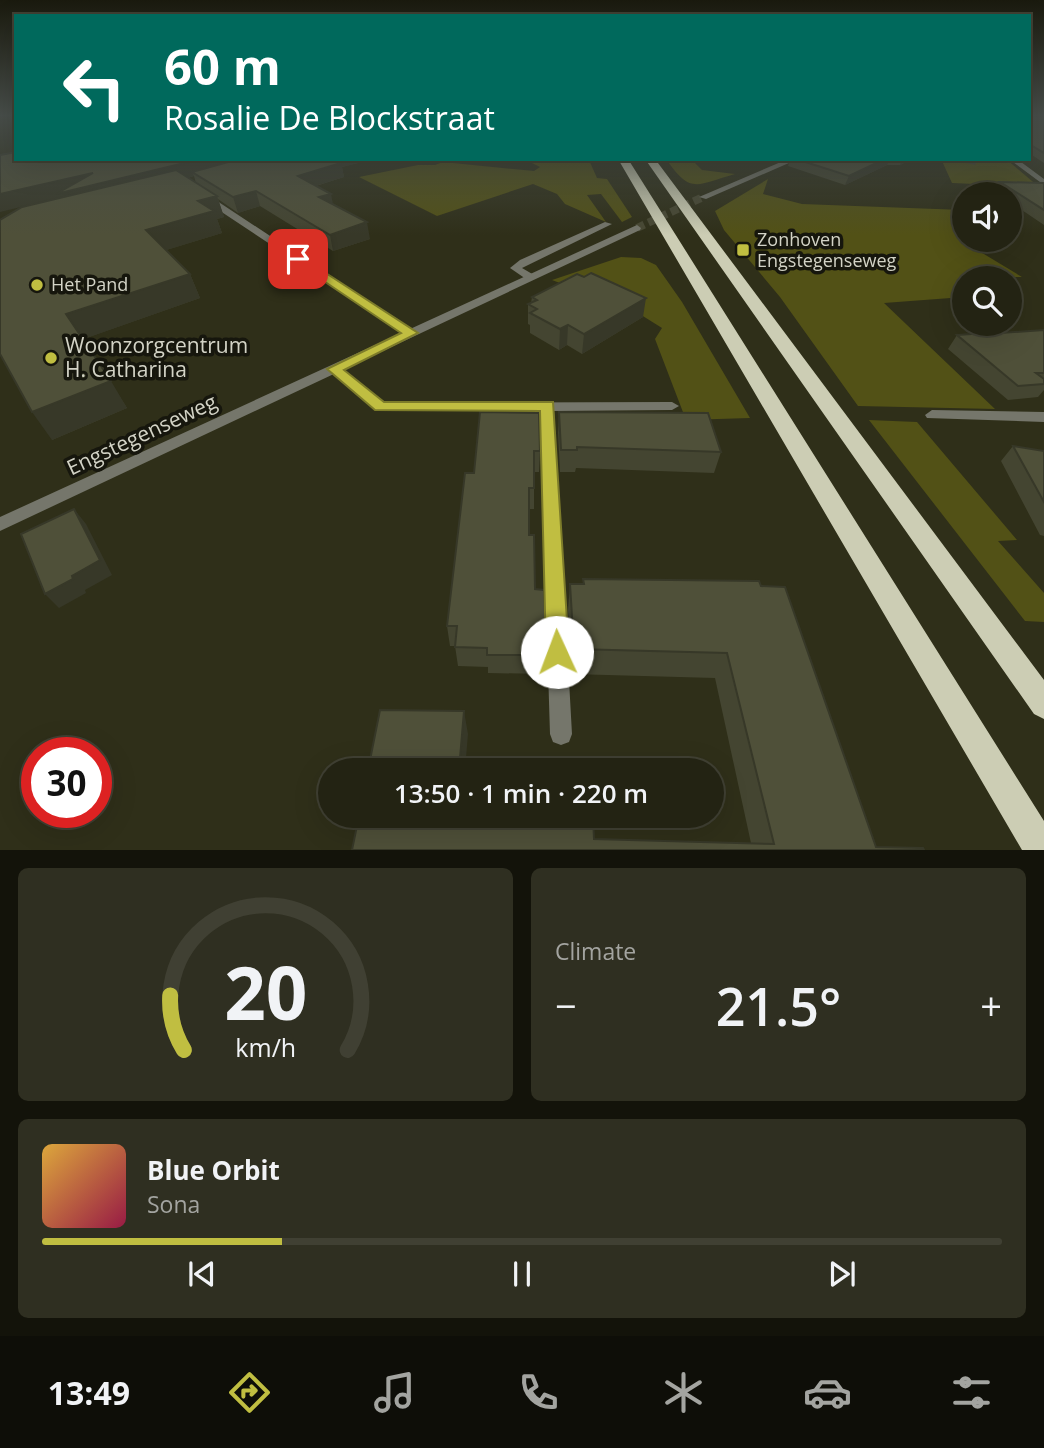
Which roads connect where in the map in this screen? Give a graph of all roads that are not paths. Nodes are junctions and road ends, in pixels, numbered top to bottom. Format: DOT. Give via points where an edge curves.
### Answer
graph roads {
  1 [pos="624,161"];
  2 [pos="651,161"];
  3 [pos="790,161"];
  4 [pos="1015,161"];
  5 [pos="1044,183"];
  6 [pos="196,192"];
  7 [pos="703,197"];
  8 [pos="608,224"];
  9 [pos="636,228"];
  10 [pos="530,277"];
  11 [pos="411,333"];
  12 [pos="334,369"];
  13 [pos="547,406"];
  14 [pos="672,406"];
  15 [pos="932,415"];
  16 [pos="1044,417"];
  17 [pos="0,524"];
  18 [pos="1044,704"];
  19 [pos="561,734"];
  20 [pos="1042,849"];
  1 -- 20 [label="highway"];
  2 -- 18 [label="highway"];
  3 -- 7 [label="street"];
  4 -- 5 [label="street"];
  6 -- 11 [label="street"];
  8 -- 10 [label="street" via="515,268"];
  9 -- 10 [label="street, Engstegenseweg"];
  10 -- 11 [label="street, Engstegenseweg"];
  11 -- 12 [label="street, Engstegenseweg"];
  12 -- 13 [label="street" via="381,407"];
  12 -- 17 [label="street, Engstegenseweg"];
  13 -- 14 [label="street"];
  13 -- 19 [label="street"];
  15 -- 16 [label="street"];
}
